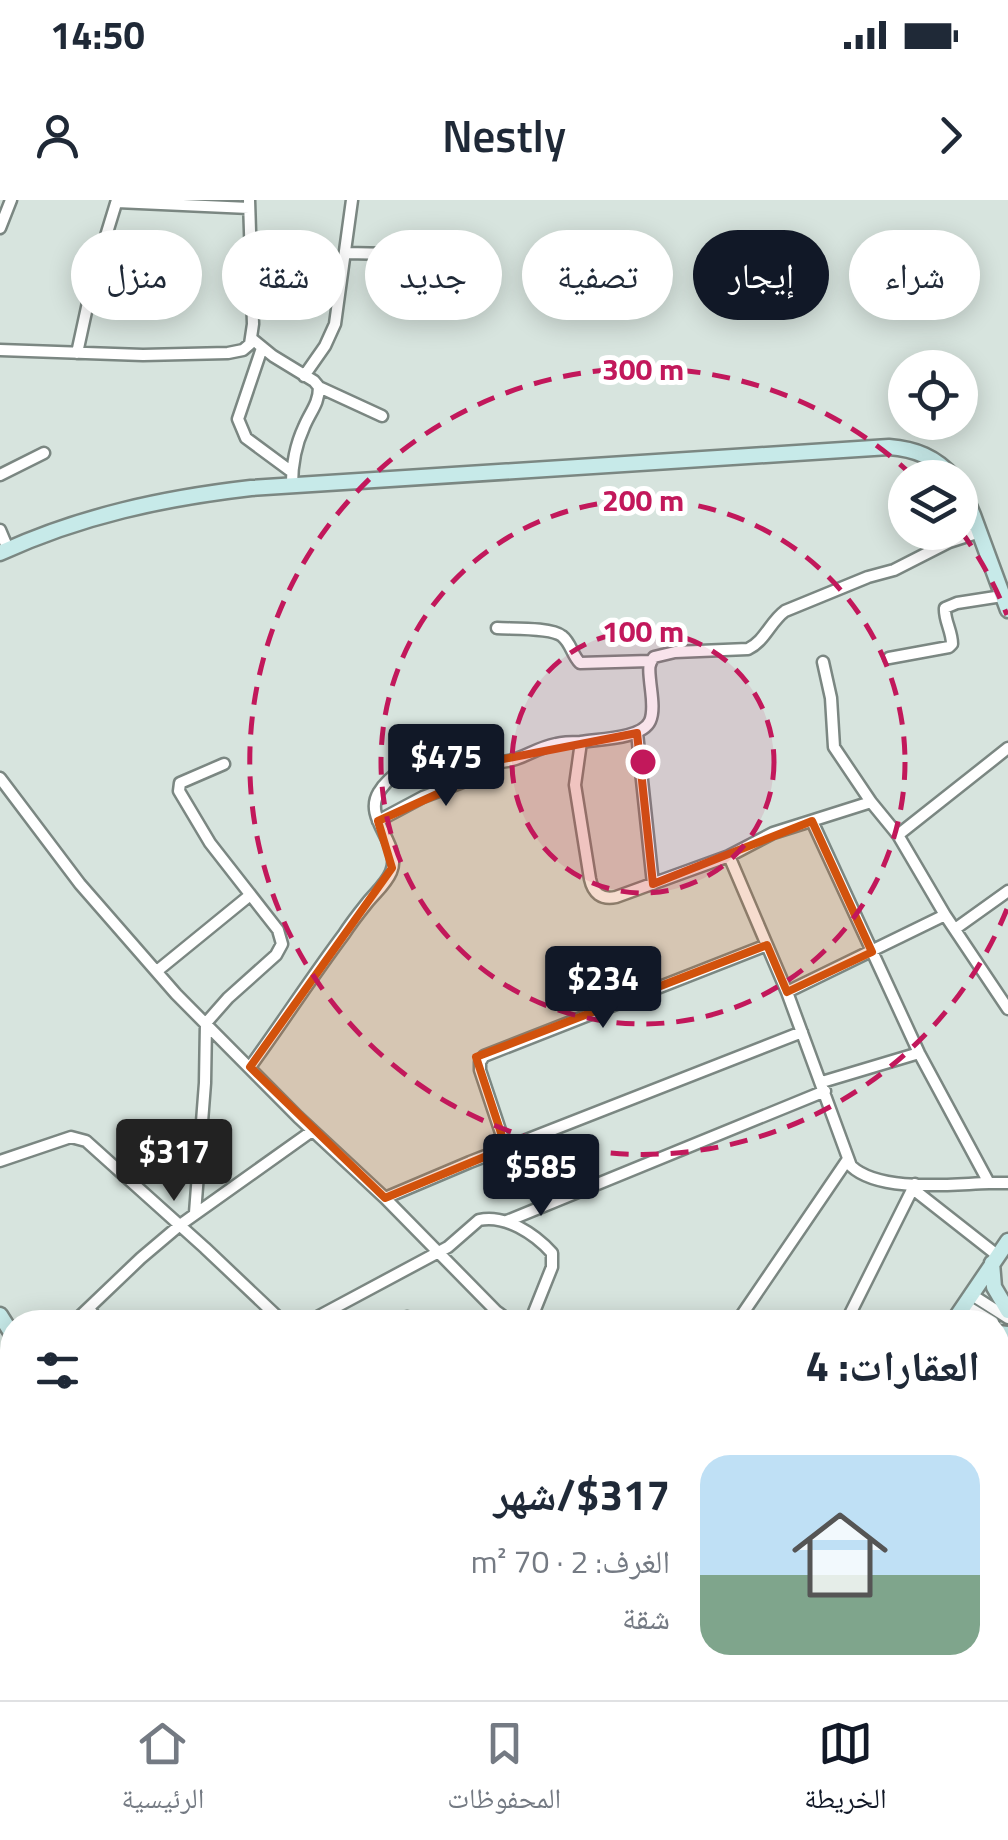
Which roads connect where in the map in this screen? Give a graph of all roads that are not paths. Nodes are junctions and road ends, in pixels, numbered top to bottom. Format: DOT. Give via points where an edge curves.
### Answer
graph roads {
  1 [pos="12,200"];
  2 [pos="352,200"];
  3 [pos="117,201"];
  4 [pos="249,204"];
  5 [pos="0,228"];
  6 [pos="346,252"];
  7 [pos="365,253"];
  8 [pos="251,338"];
  9 [pos="262,348"];
  10 [pos="0,350"];
  11 [pos="77,352"];
  12 [pos="304,376"];
  13 [pos="320,387"];
  14 [pos="382,416"];
  15 [pos="44,452"];
  16 [pos="933,460"];
  17 [pos="0,475"];
  18 [pos="292,479"];
  19 [pos="978,527"];
  20 [pos="0,530"];
  21 [pos="980,532"];
  22 [pos="4,551"];
  23 [pos="1005,603"];
  24 [pos="496,628"];
  25 [pos="889,658"];
  26 [pos="650,661"];
  27 [pos="822,662"];
  28 [pos="637,733"];
  29 [pos="581,742"];
  30 [pos="1008,748"];
  31 [pos="488,762"];
  32 [pos="224,764"];
  33 [pos="0,778"];
  34 [pos="870,802"];
  35 [pos="378,821"];
  36 [pos="812,821"];
  37 [pos="898,835"];
  38 [pos="729,856"];
  39 [pos="653,884"];
  40 [pos="1008,891"];
  41 [pos="249,896"];
  42 [pos="996,899"];
  43 [pos="1008,908"];
  44 [pos="945,915"];
  45 [pos="955,929"];
  46 [pos="767,945"];
  47 [pos="872,952"];
  48 [pos="157,971"];
  49 [pos="787,992"];
  50 [pos="1008,1008"];
  51 [pos="206,1023"];
  52 [pos="802,1032"];
  53 [pos="920,1053"];
  54 [pos="250,1067"];
  55 [pos="824,1087"];
  56 [pos="312,1131"];
  57 [pos="506,1148"];
  58 [pos="848,1159"];
  59 [pos="0,1161"];
  60 [pos="989,1183"];
  61 [pos="1008,1183"];
  62 [pos="914,1187"];
  63 [pos="386,1198"];
  64 [pos="195,1213"];
  65 [pos="507,1220"];
  66 [pos="180,1225"];
  67 [pos="1008,1241"];
  68 [pos="438,1252"];
  69 [pos="994,1259"];
  70 [pos="969,1300"];
  71 [pos="90,1308"];
  72 [pos="88,1310"];
  73 [pos="270,1310"];
  74 [pos="330,1310"];
  75 [pos="495,1310"];
  76 [pos="535,1310"];
  77 [pos="745,1310"];
  78 [pos="852,1310"];
  79 [pos="962,1310"];
  80 [pos="979,1310"];
  81 [pos="995,1310"];
  82 [pos="1005,1310"];
  1 -- 5 [label="street"];
  2 -- 6 [label="street"];
  3 -- 4 [label="street"];
  3 -- 11 [label="street"];
  4 -- 8 [label="street"];
  6 -- 7 [label="street"];
  6 -- 12 [label="street" via="336,324"];
  8 -- 9 [label="street"];
  8 -- 11 [label="street" via="243,350 228,354"];
  9 -- 12 [label="street"];
  9 -- 18 [label="street" via="238,419 246,438"];
  10 -- 11 [label="street"];
  12 -- 13 [label="street"];
  13 -- 14 [label="street"];
  13 -- 18 [label="street"];
  15 -- 17 [label="street"];
  16 -- 18 [label="street" via="889,446"];
  18 -- 22 [label="street" via="142,505"];
  19 -- 21 [label="street"];
  20 -- 22 [label="street"];
  21 -- 23 [label="street"];
  21 -- 26 [label="street" via="800,604 748,648 675,652"];
  23 -- 25 [label="street" via="945,608 952,644"];
  24 -- 26 [label="street" via="556,632 580,663"];
  26 -- 28 [label="street" via="652,715"];
  27 -- 34 [label="street" via="834,747"];
  28 -- 29 [label="street"];
  28 -- 39 [label="street"];
  29 -- 31 [label="street"];
  29 -- 39 [label="street" via="575,785 592,887 611,898"];
  30 -- 37 [label="street"];
  31 -- 35 [label="street" via="468,780"];
  31 -- 35 [label="street" via="467,740 425,754 380,790 374,804"];
  32 -- 41 [label="street" via="188,778 179,790"];
  33 -- 48 [label="street"];
  34 -- 36 [label="street"];
  34 -- 37 [label="street"];
  35 -- 54 [label="street" via="392,854 390,873"];
  36 -- 38 [label="street"];
  36 -- 47 [label="street"];
  37 -- 44 [label="street"];
  38 -- 39 [label="street"];
  38 -- 46 [label="street"];
  40 -- 42 [label="street"];
  41 -- 48 [label="street"];
  41 -- 51 [label="street" via="278,930 281,947"];
  42 -- 43 [label="street"];
  42 -- 45 [label="street"];
  44 -- 45 [label="street"];
  44 -- 47 [label="street"];
  45 -- 50 [label="street"];
  46 -- 49 [label="street"];
  46 -- 57 [label="street" via="484,1056 480,1070"];
  47 -- 49 [label="street"];
  47 -- 53 [label="street"];
  48 -- 51 [label="street"];
  49 -- 52 [label="street"];
  51 -- 54 [label="street"];
  51 -- 64 [label="street"];
  52 -- 55 [label="street"];
  52 -- 57 [label="street"];
  53 -- 55 [label="street"];
  53 -- 60 [label="street"];
  54 -- 56 [label="street"];
  55 -- 58 [label="street"];
  55 -- 65 [label="street"];
  56 -- 63 [label="street"];
  56 -- 64 [label="street"];
  57 -- 63 [label="street"];
  58 -- 62 [label="street" via="866,1177"];
  58 -- 77 [label="street"];
  59 -- 66 [label="street" via="71,1137 86,1141"];
  60 -- 61 [label="street"];
  60 -- 62 [label="street"];
  62 -- 69 [label="street"];
  62 -- 78 [label="street"];
  63 -- 68 [label="street"];
  64 -- 66 [label="street"];
  65 -- 68 [label="street" via="479,1220"];
  65 -- 76 [label="street" via="554,1256"];
  66 -- 71 [label="street"];
  66 -- 73 [label="street"];
  67 -- 69 [label="street"];
  68 -- 74 [label="street"];
  68 -- 75 [label="street"];
  69 -- 70 [label="street"];
  69 -- 82 [label="street" via="994,1287"];
  70 -- 79 [label="street"];
  70 -- 80 [label="street"];
  70 -- 81 [label="street"];
  71 -- 72 [label="street"];
}
